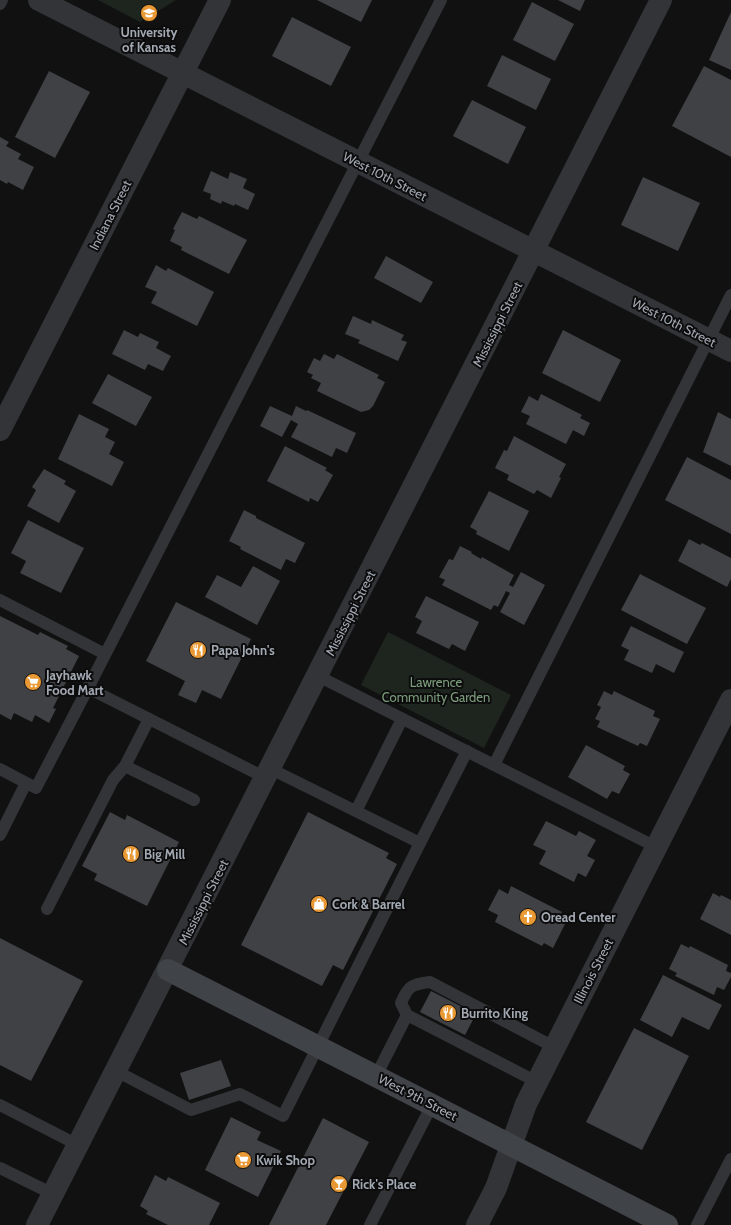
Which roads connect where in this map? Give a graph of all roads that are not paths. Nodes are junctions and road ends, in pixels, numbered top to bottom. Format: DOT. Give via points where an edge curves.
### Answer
graph roads {
  1 [pos="2,0"];
  2 [pos="40,0"];
  3 [pos="220,0"];
  4 [pos="441,0"];
  5 [pos="662,0"];
  6 [pos="0,4"];
  7 [pos="183,73"];
  8 [pos="358,162"];
  9 [pos="534,251"];
  10 [pos="731,295"];
  11 [pos="709,340"];
  12 [pos="731,351"];
  13 [pos="0,430"];
  14 [pos="0,600"];
  15 [pos="105,654"];
  16 [pos="318,676"];
  17 [pos="88,688"];
  18 [pos="731,700"];
  19 [pos="149,719"];
  20 [pos="402,719"];
  21 [pos="467,751"];
  22 [pos="494,765"];
  23 [pos="125,766"];
  24 [pos="0,769"];
  25 [pos="268,773"];
  26 [pos="26,783"];
  27 [pos="194,800"];
  28 [pos="356,811"];
  29 [pos="0,835"];
  30 [pos="420,843"];
  31 [pos="656,847"];
  32 [pos="47,909"];
  33 [pos="168,970"];
  34 [pos="407,1015"];
  35 [pos="318,1046"];
  36 [pos="554,1047"];
  37 [pos="116,1072"];
  38 [pos="376,1076"];
  39 [pos="537,1082"];
  40 [pos="0,1104"];
  41 [pos="432,1105"];
  42 [pos="78,1145"];
  43 [pos="511,1145"];
  44 [pos="731,1158"];
  45 [pos="0,1168"];
  46 [pos="53,1194"];
  47 [pos="37,1225"];
  48 [pos="370,1225"];
  49 [pos="477,1225"];
  50 [pos="667,1225"];
  51 [pos="697,1225"];
  1 -- 6 [label="lane"];
  2 -- 7 [label="street, West 10th Street"];
  3 -- 7 [label="street, Indiana Street"];
  4 -- 8 [label="lane"];
  5 -- 9 [label="street, Mississippi Street"];
  7 -- 8 [label="street, West 10th Street"];
  7 -- 13 [label="street, Indiana Street"];
  8 -- 9 [label="street, West 10th Street"];
  8 -- 15 [label="lane"];
  9 -- 11 [label="street, West 10th Street"];
  9 -- 16 [label="street, Mississippi Street"];
  10 -- 11 [label="lane"];
  11 -- 12 [label="street, West 10th Street"];
  11 -- 22 [label="lane"];
  14 -- 15 [label="lane"];
  15 -- 17 [label="lane"];
  16 -- 20 [label="lane"];
  16 -- 25 [label="street, Mississippi Street"];
  17 -- 19 [label="lane"];
  17 -- 26 [label="lane" via="36,788"];
  18 -- 31 [label="street, Illinois Street"];
  19 -- 23 [label="lane"];
  19 -- 25 [label="lane"];
  20 -- 21 [label="lane"];
  20 -- 28 [label="lane"];
  21 -- 22 [label="lane"];
  21 -- 30 [label="lane"];
  22 -- 31 [label="lane"];
  23 -- 27 [label="lane"];
  23 -- 32 [label="lane" via="112,780"];
  24 -- 26 [label="lane"];
  25 -- 28 [label="lane"];
  25 -- 33 [label="street, Mississippi Street"];
  26 -- 29 [label="lane"];
  28 -- 30 [label="lane"];
  30 -- 35 [label="lane"];
  31 -- 36 [label="street, Illinois Street"];
  33 -- 35 [label="main road, West 9th Street"];
  33 -- 37 [label="street, Mississippi Street"];
  34 -- 36 [label="lane" via="401,1003 406,991 417,984 430,982"];
  34 -- 38 [label="lane"];
  34 -- 39 [label="lane"];
  35 -- 37 [label="lane" via="283,1116 240,1094 191,1110"];
  35 -- 38 [label="main road, West 9th Street"];
  36 -- 39 [label="street, Illinois Street"];
  37 -- 42 [label="street, Mississippi Street"];
  38 -- 41 [label="main road, West 9th Street"];
  39 -- 43 [label="street, Illinois Street"];
  40 -- 42 [label="lane"];
  41 -- 43 [label="main road, West 9th Street"];
  41 -- 48 [label="lane"];
  42 -- 46 [label="street, Mississippi Street"];
  43 -- 49 [label="street, Illinois Street" via="496,1188"];
  43 -- 50 [label="main road, West 9th Street"];
  44 -- 51 [label="lane"];
  45 -- 46 [label="lane"];
  46 -- 47 [label="street, Mississippi Street"];
}
